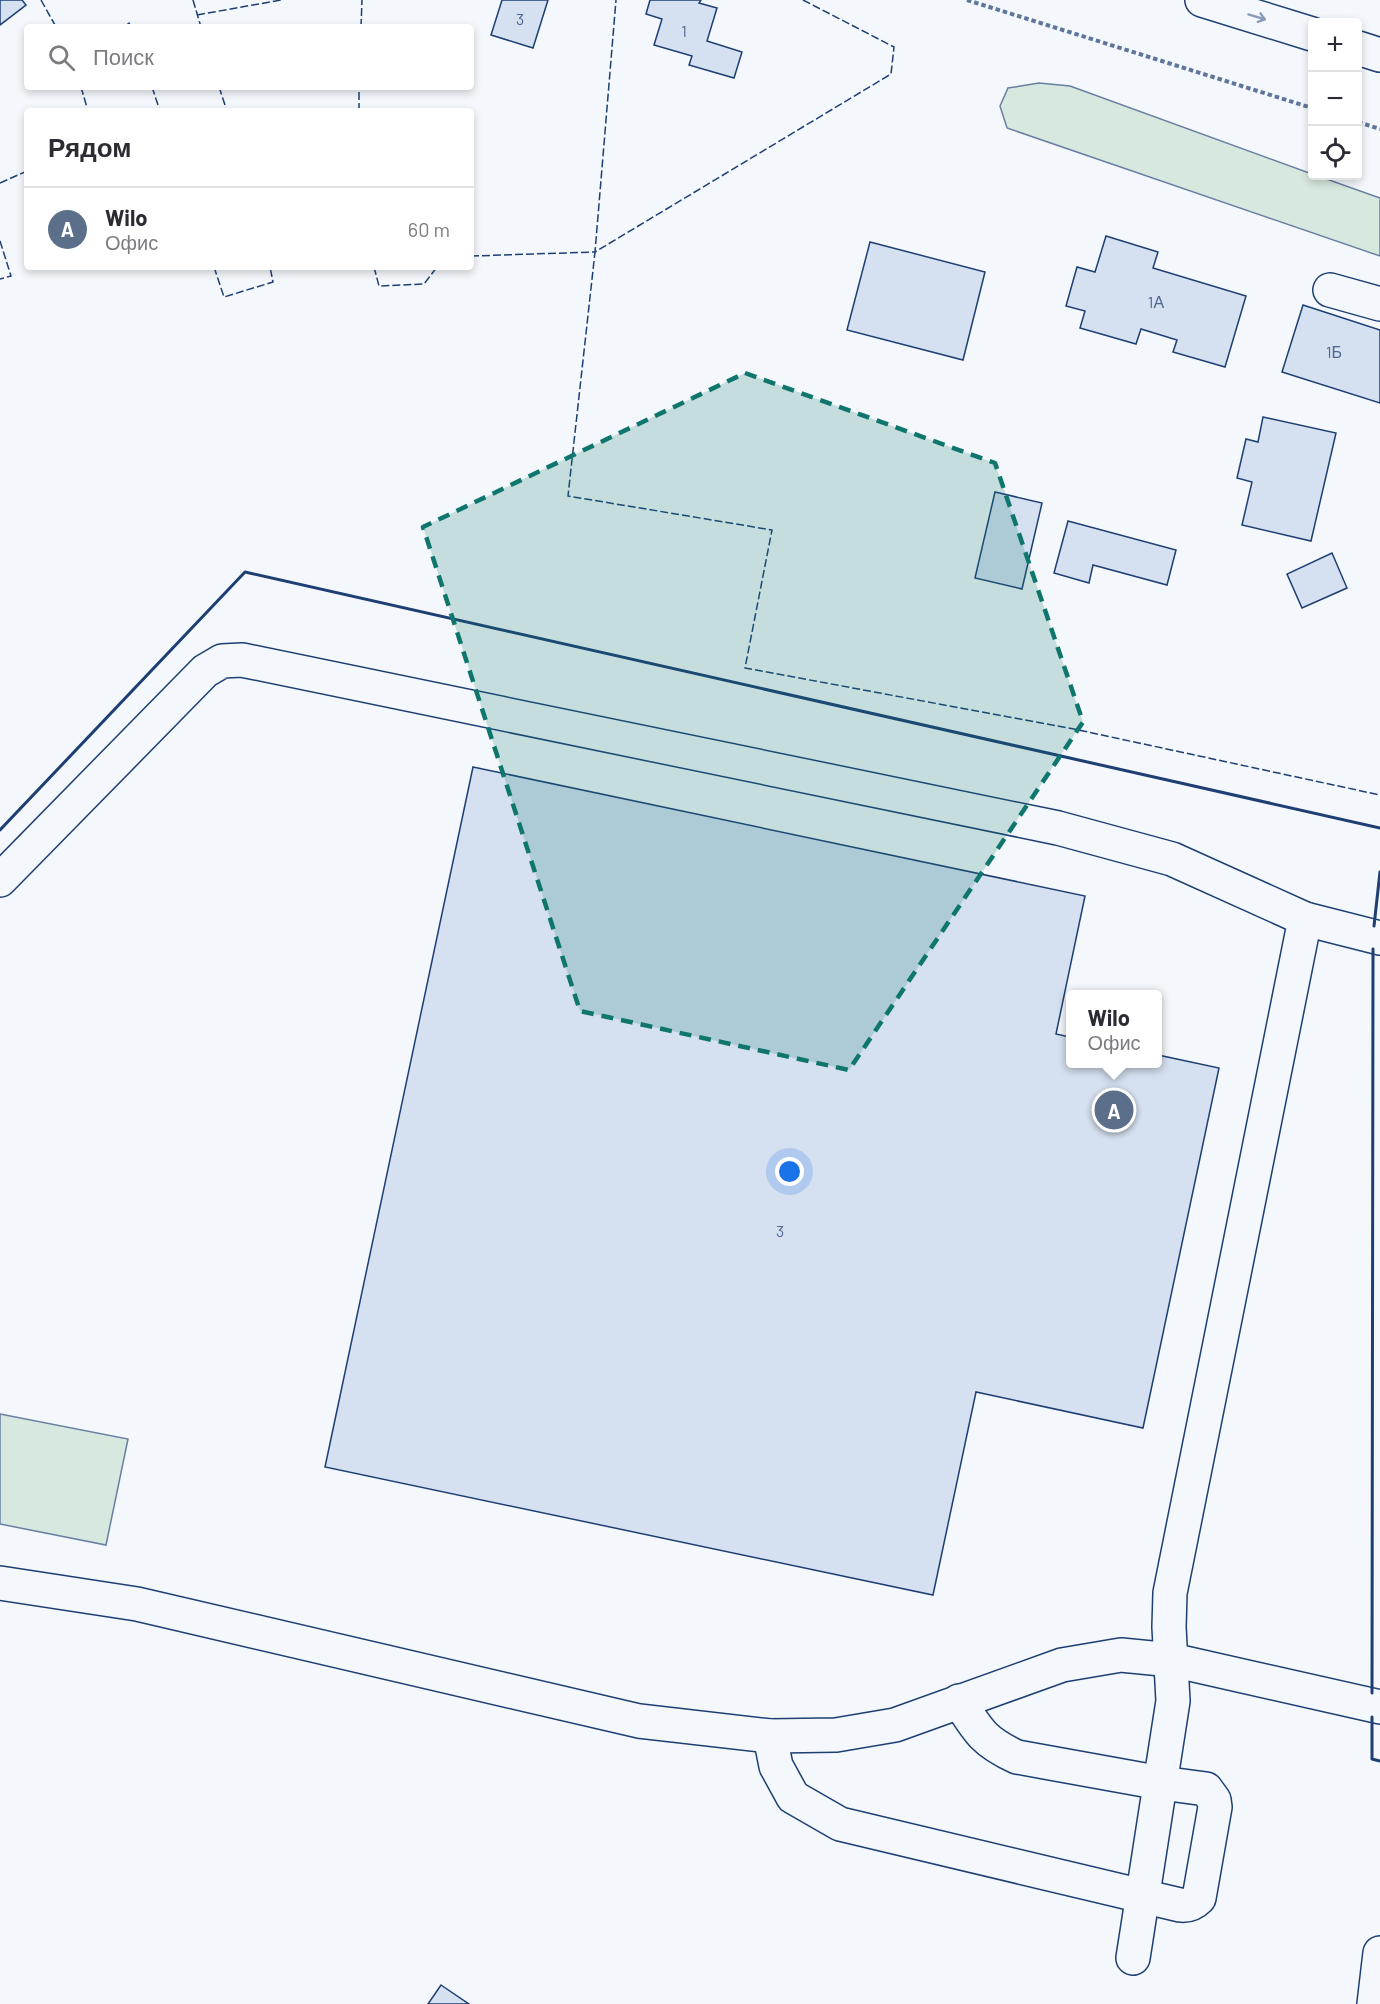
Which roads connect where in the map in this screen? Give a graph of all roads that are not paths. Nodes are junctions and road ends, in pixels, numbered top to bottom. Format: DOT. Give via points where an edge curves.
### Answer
graph roads {
  1 [pos="1202,0"];
  2 [pos="1308,33"];
  3 [pos="1362,49"];
  4 [pos="1380,55"];
  5 [pos="1330,290"];
  6 [pos="1380,304"];
  7 [pos="0,880"];
  8 [pos="1305,919"];
  9 [pos="1380,938"];
  10 [pos="0,1583"];
  11 [pos="1172,1660"];
  12 [pos="959,1701"];
  13 [pos="1380,1707"];
  14 [pos="770,1736"];
  15 [pos="1161,1783"];
  16 [pos="1143,1895"];
  17 [pos="1380,1953"];
  18 [pos="1133,1958"];
  19 [pos="1374,2004"];
  1 -- 2 [label="main road, one-way"];
  3 -- 4 [label="main road"];
  5 -- 6 [label="main road"];
  7 -- 8 [label="main road" via="205,671 222,661 242,660 1058,828 1172,859"];
  8 -- 9 [label="main road"];
  8 -- 11 [label="main road" via="1170,1593"];
  10 -- 14 [label="main road" via="137,1604 639,1721"];
  11 -- 12 [label="main road" via="1121,1655 1062,1665"];
  11 -- 13 [label="main road"];
  11 -- 15 [label="main road" via="1173,1701"];
  12 -- 14 [label="main road" via="895,1725 836,1735"];
  12 -- 15 [label="main road" via="978,1731 996,1747 1017,1757"];
  14 -- 16 [label="main road" via="776,1766 793,1797 840,1824"];
  15 -- 16 [label="main road"];
  15 -- 16 [label="main road" via="1206,1789 1215,1800 1215,1807 1199,1898 1187,1906"];
  16 -- 18 [label="main road"];
  17 -- 19 [label="main road"];
}
